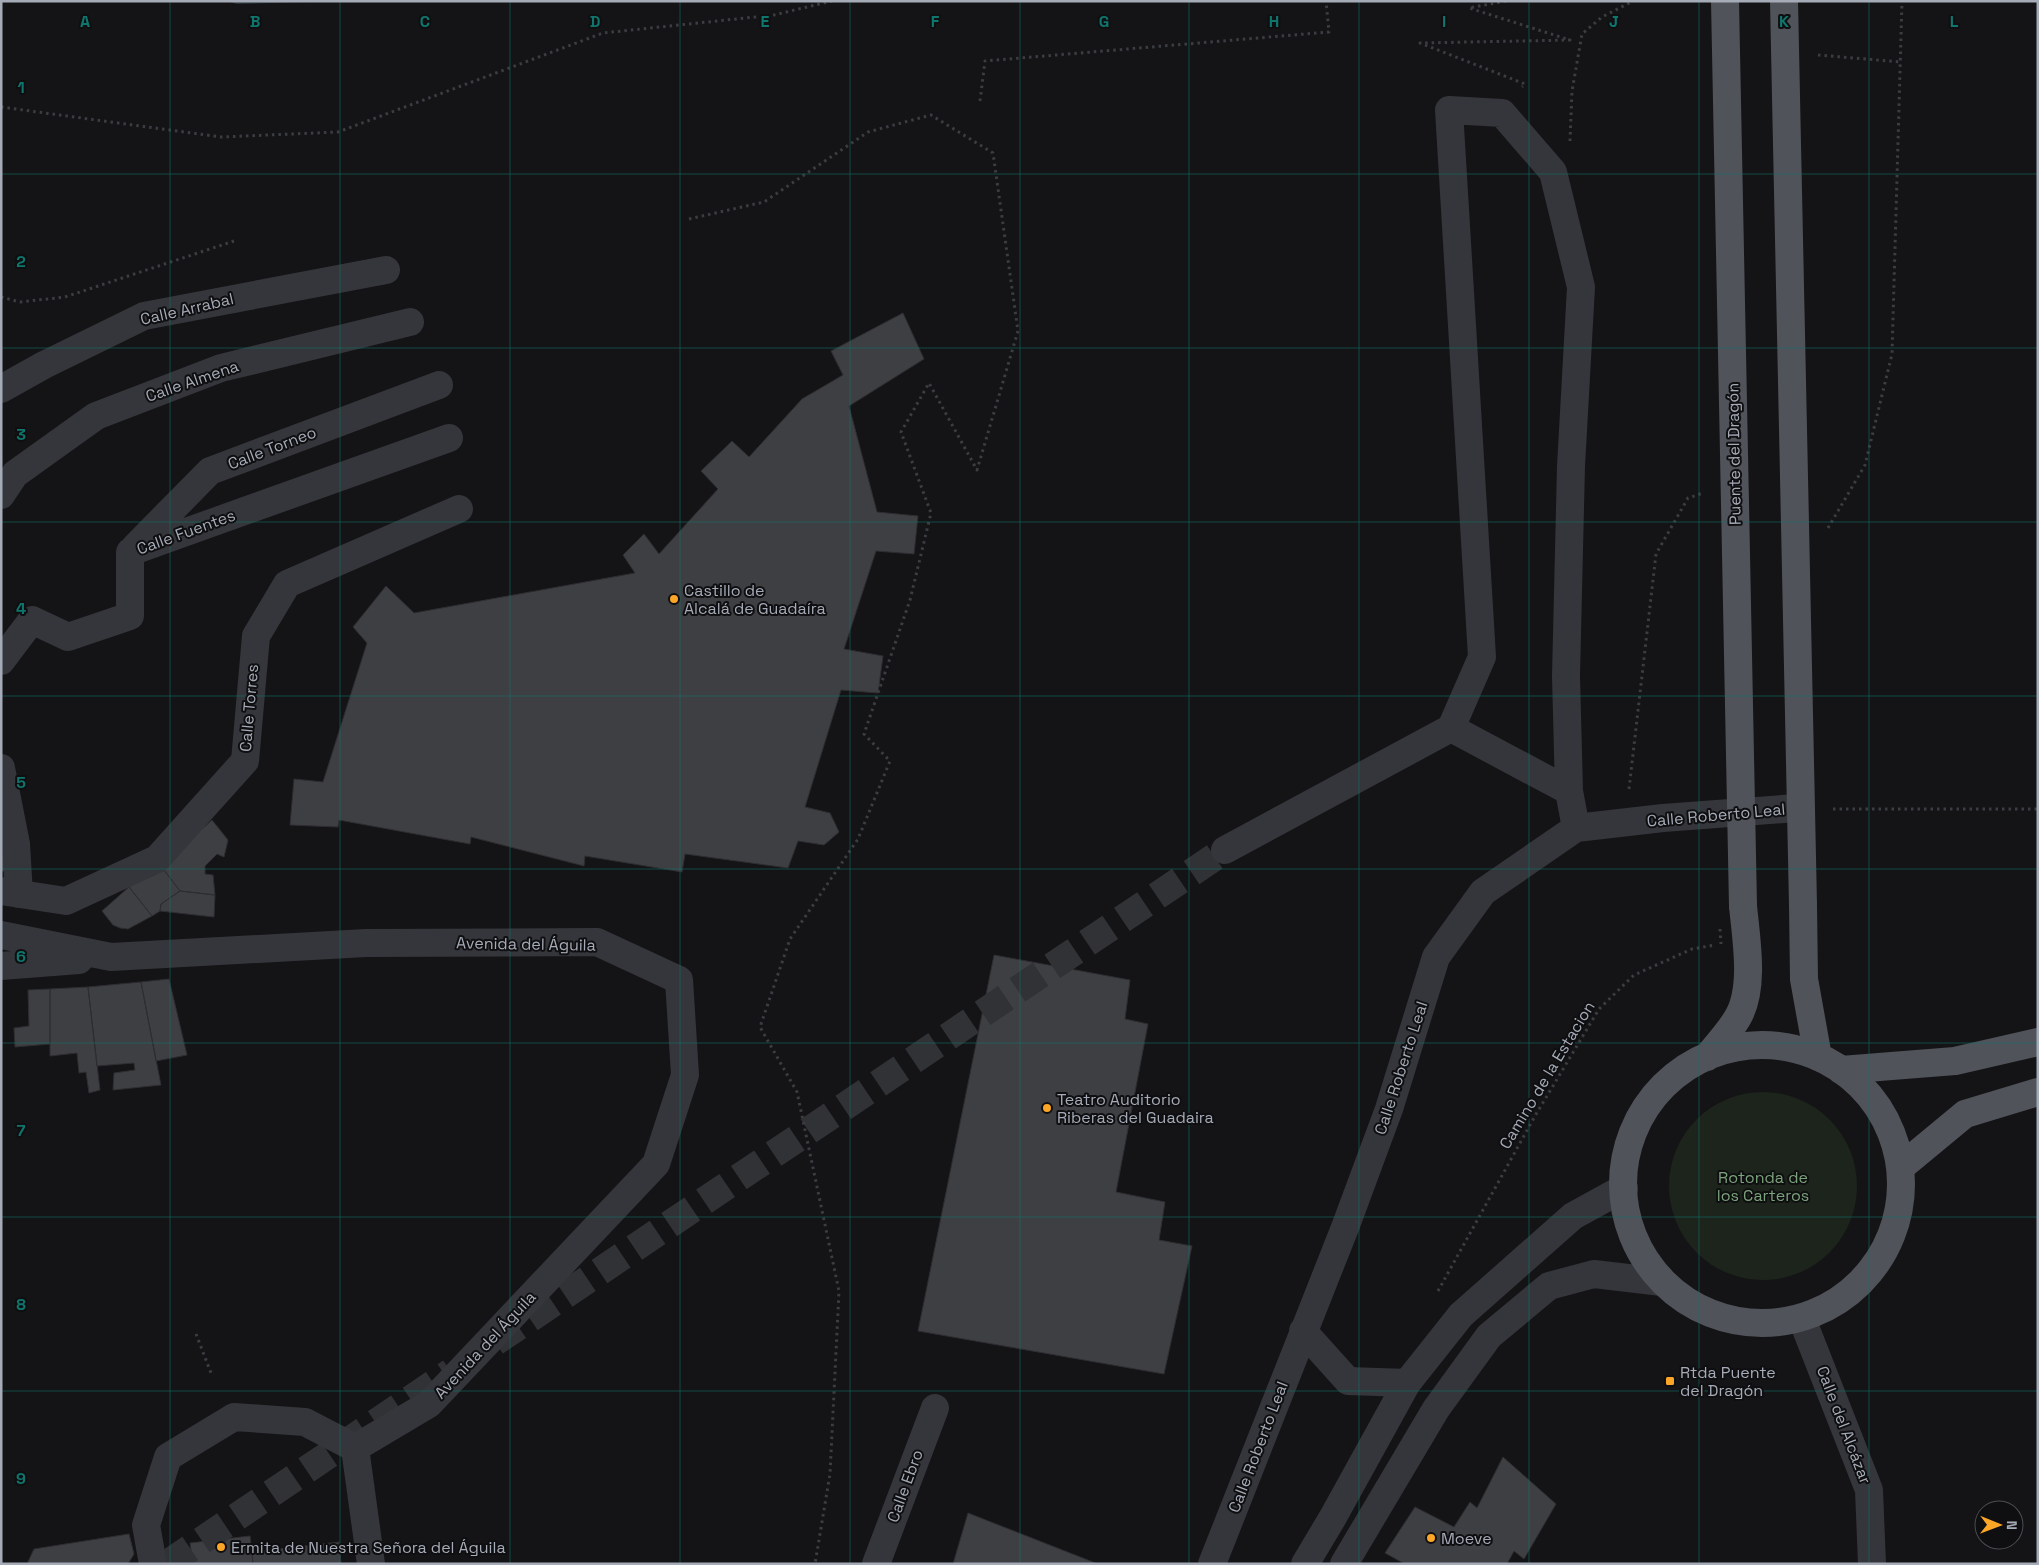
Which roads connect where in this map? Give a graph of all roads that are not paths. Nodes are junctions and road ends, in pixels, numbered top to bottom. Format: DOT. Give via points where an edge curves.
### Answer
graph roads {
  1 [pos="1725,1"];
  2 [pos="1784,1"];
  3 [pos="386,270"];
  4 [pos="410,322"];
  5 [pos="439,385"];
  6 [pos="1,389"];
  7 [pos="449,438"];
  8 [pos="1,495"];
  9 [pos="459,509"];
  10 [pos="130,552"];
  11 [pos="1,661"];
  12 [pos="1451,728"];
  13 [pos="1,768"];
  14 [pos="1569,791"];
  15 [pos="5,807"];
  16 [pos="1796,808"];
  17 [pos="1576,828"];
  18 [pos="1226,850"];
  19 [pos="10,892"];
  20 [pos="1,935"];
  21 [pos="111,957"];
  22 [pos="1,966"];
  23 [pos="2038,1042"];
  24 [pos="1708,1056"];
  25 [pos="1830,1063"];
  26 [pos="2038,1092"];
  27 [pos="1901,1167"];
  28 [pos="1624,1188"];
  29 [pos="1662,1282"];
  30 [pos="1802,1319"];
  31 [pos="1303,1331"];
  32 [pos="1407,1383"];
  33 [pos="934,1408"];
  34 [pos="355,1448"];
  35 [pos="153,1564"];
  36 [pos="371,1564"];
  37 [pos="876,1564"];
  38 [pos="1212,1564"];
  39 [pos="1305,1564"];
  40 [pos="1344,1564"];
  41 [pos="1872,1564"];
  1 -- 24 [label="main road, Puente del Dragón, bridge" via="1743,906 1748,968 1742,1009"];
  2 -- 25 [label="main road, bridge" via="1804,979"];
  3 -- 6 [label="street, Calle Arrabal" via="144,316"];
  4 -- 8 [label="street, Calle Almena" via="221,368 96,416 15,474"];
  5 -- 10 [label="street, Calle Torneo" via="210,471"];
  7 -- 10 [label="street, Calle Fuentes"];
  9 -- 19 [label="street, Calle Torres" via="287,584 256,636 245,761 158,859 66,901"];
  10 -- 11 [label="street, Calle Fuentes" via="130,616 68,637 32,620"];
  12 -- 14 [label="street"];
  12 -- 14 [label="street" via="1482,657 1449,110 1502,113 1553,172 1581,287 1571,466 1566,676"];
  12 -- 18 [label="street"];
  13 -- 15 [label="street"];
  14 -- 17 [label="street"];
  15 -- 19 [label="street" via="16,844"];
  16 -- 17 [label="street, Calle Roberto Leal"];
  17 -- 31 [label="street, Calle Roberto Leal" via="1483,892 1436,957 1389,1109"];
  20 -- 21 [label="street, Avenida del Águila"];
  21 -- 22 [label="street"];
  21 -- 34 [label="street, Avenida del Águila" via="366,943 597,942 679,980 685,1075 656,1164 429,1404"];
  23 -- 25 [label="main road" via="1956,1061"];
  24 -- 25 [label="main road" via="1755,1045 1787,1047"];
  24 -- 28 [label="main road" via="1677,1075 1645,1109 1629,1147"];
  25 -- 27 [label="main road" via="1870,1096 1890,1130"];
  26 -- 27 [label="main road" via="1965,1114"];
  27 -- 30 [label="main road" via="1900,1207 1888,1244 1867,1277 1837,1302"];
  28 -- 29 [label="main road" via="1628,1222 1642,1254"];
  28 -- 32 [label="street" via="1572,1216 1461,1315"];
  29 -- 30 [label="main road" via="1692,1305 1727,1320 1764,1324"];
  29 -- 40 [label="street" via="1594,1274 1549,1286 1489,1336 1436,1409"];
  30 -- 41 [label="street, Calle del Alcázar" via="1869,1490"];
  31 -- 32 [label="street" via="1348,1381"];
  31 -- 38 [label="street, Calle Roberto Leal"];
  32 -- 39 [label="street"];
  33 -- 37 [label="street, Calle Ebro"];
  34 -- 35 [label="street" via="305,1422 234,1417 168,1457 146,1525"];
  34 -- 36 [label="street"];
}
